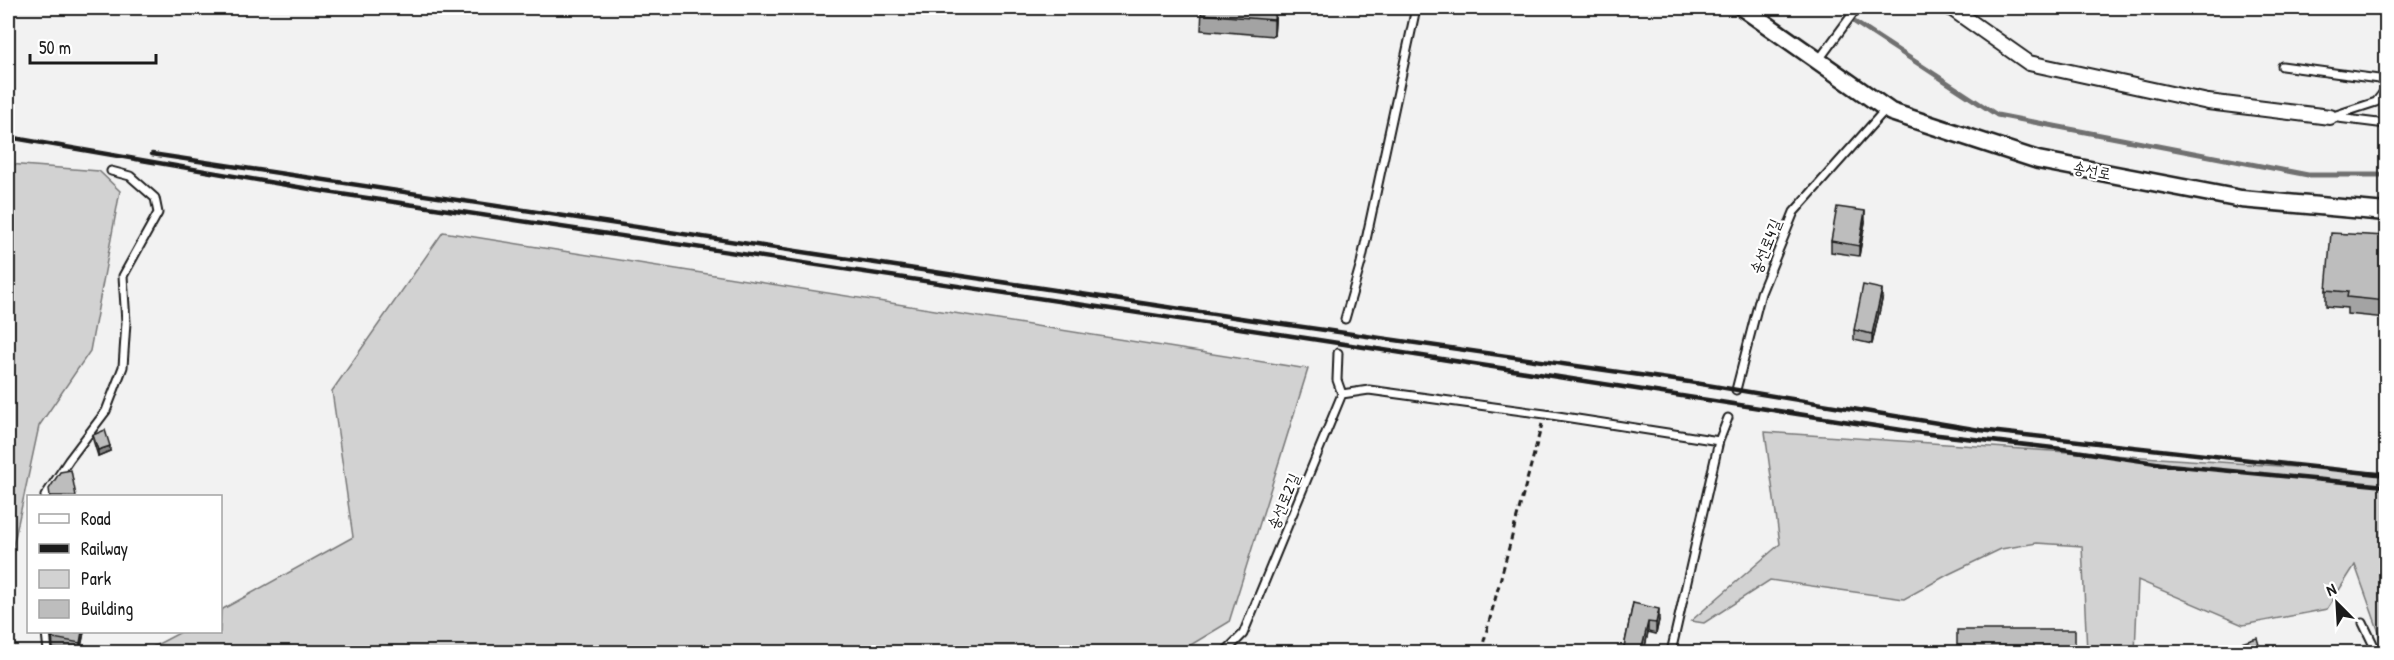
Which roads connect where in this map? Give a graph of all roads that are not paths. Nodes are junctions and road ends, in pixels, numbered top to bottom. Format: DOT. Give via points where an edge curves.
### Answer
graph roads {
  1 [pos="1416,8"];
  2 [pos="1743,8"];
  3 [pos="1857,8"];
  4 [pos="1951,8"];
  5 [pos="1818,61"];
  6 [pos="2282,66"];
  7 [pos="2386,80"];
  8 [pos="2386,89"];
  9 [pos="1886,109"];
  10 [pos="2330,117"];
  11 [pos="2386,124"];
  12 [pos="111,171"];
  13 [pos="2386,212"];
  14 [pos="1345,319"];
  15 [pos="1338,353"];
  16 [pos="1736,390"];
  17 [pos="1342,394"];
  18 [pos="1728,418"];
  19 [pos="1719,441"];
  20 [pos="46,495"];
  21 [pos="2363,623"];
  22 [pos="46,633"];
  23 [pos="48,652"];
  24 [pos="1224,652"];
  25 [pos="1671,652"];
  26 [pos="2377,652"];
  1 -- 14 [label="lane" via="1361,263"];
  2 -- 5 [label="street, 송선로"];
  3 -- 5 [label="lane"];
  4 -- 10 [label="street" via="2029,63 2208,102"];
  5 -- 9 [label="street, 송선로"];
  6 -- 7 [label="lane"];
  8 -- 10 [label="lane" via="2376,102"];
  9 -- 13 [label="street, 송선로" via="2038,160 2241,199"];
  9 -- 16 [label="lane, 송선로4길" via="1794,212 1761,293"];
  10 -- 11 [label="lane"];
  12 -- 20 [label="lane" via="130,177 155,198 158,213 123,276 123,367 106,411"];
  15 -- 17 [label="lane" via="1337,380"];
  17 -- 19 [label="lane" via="1369,390"];
  17 -- 24 [label="lane, 송선로2길" via="1243,634"];
  18 -- 19 [label="lane"];
  19 -- 25 [label="lane"];
  21 -- 26 [label="lane"];
  22 -- 23 [label="lane"];
}
